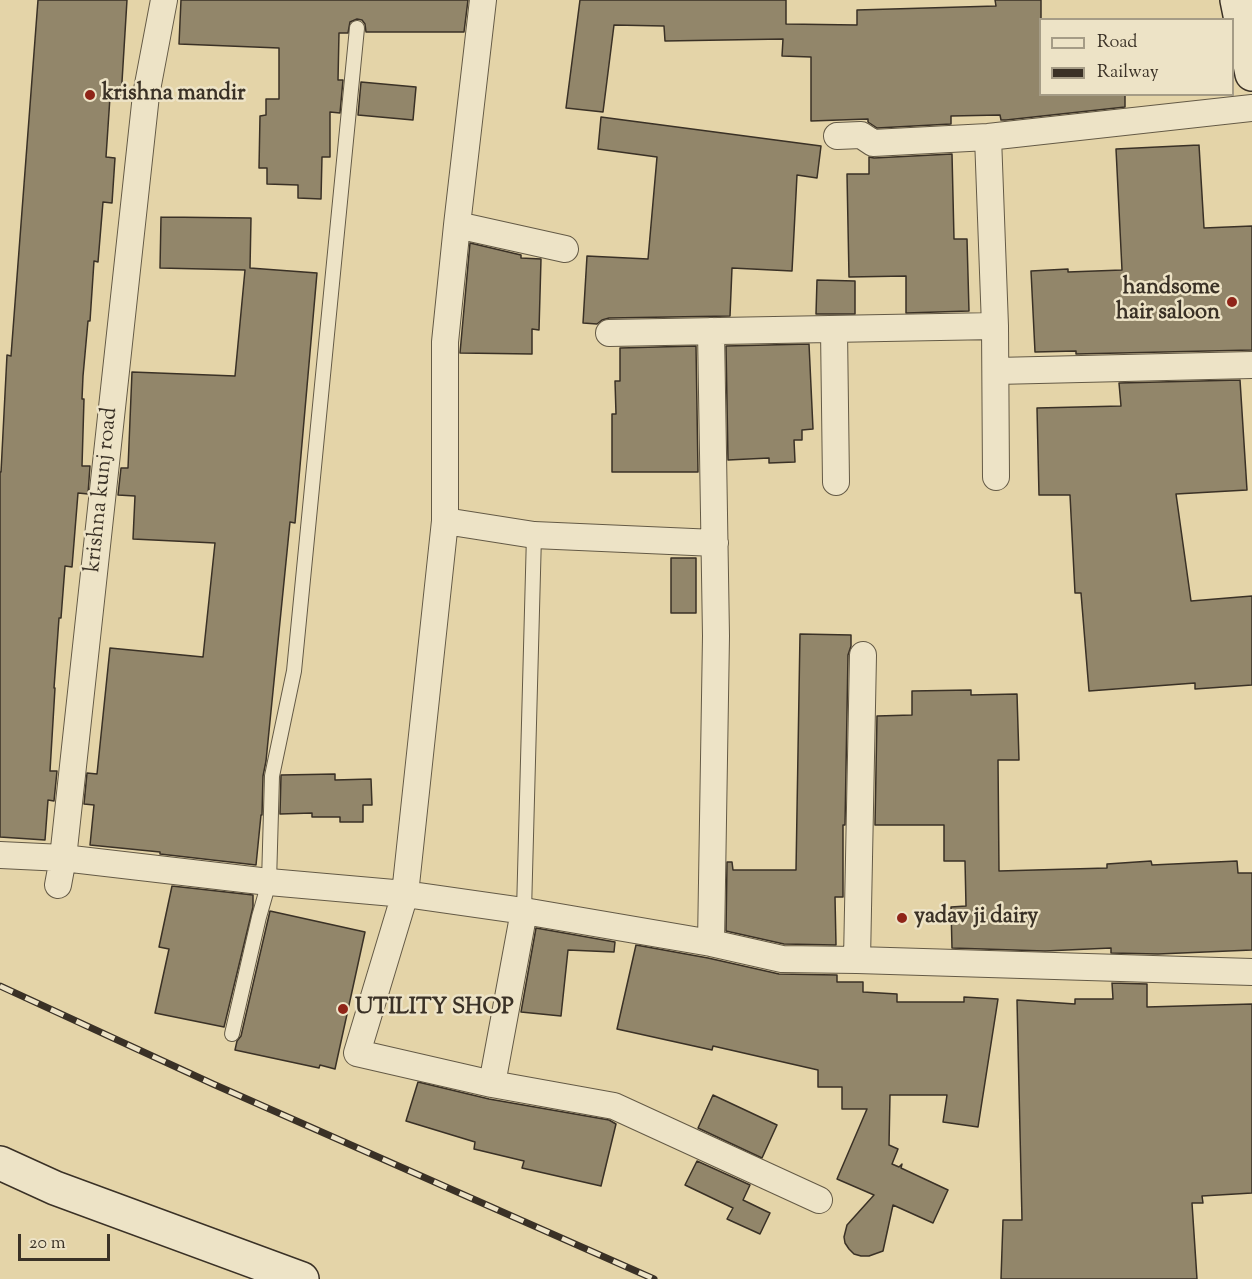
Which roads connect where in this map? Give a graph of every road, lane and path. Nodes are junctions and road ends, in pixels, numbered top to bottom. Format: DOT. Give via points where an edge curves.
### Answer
graph roads {
  1 [pos="164,0"];
  2 [pos="483,0"];
  3 [pos="1236,0"];
  4 [pos="357,27"];
  5 [pos="1252,74"];
  6 [pos="1252,108"];
  7 [pos="837,136"];
  8 [pos="988,137"];
  9 [pos="457,225"];
  10 [pos="565,249"];
  11 [pos="995,326"];
  12 [pos="834,330"];
  13 [pos="711,331"];
  14 [pos="609,333"];
  15 [pos="1252,365"];
  16 [pos="996,371"];
  17 [pos="996,477"];
  18 [pos="836,482"];
  19 [pos="445,521"];
  20 [pos="534,535"];
  21 [pos="715,543"];
  22 [pos="863,656"];
  23 [pos="0,855"];
  24 [pos="63,858"];
  25 [pos="269,882"];
  26 [pos="58,885"];
  27 [pos="405,894"];
  28 [pos="524,911"];
  29 [pos="711,943"];
  30 [pos="857,960"];
  31 [pos="1252,972"];
  32 [pos="232,1034"];
  33 [pos="492,1084"];
  34 [pos="0,1163"];
  35 [pos="819,1200"];
  36 [pos="302,1279"];
  1 -- 24 [label="street, krishna kunj road" via="146,95"];
  2 -- 9 [label="street"];
  3 -- 5 [label="main road"];
  4 -- 25 [label="lane" via="294,671 272,776"];
  6 -- 8 [label="street"];
  7 -- 8 [label="street" via="861,135 873,143"];
  8 -- 11 [label="street"];
  9 -- 10 [label="street"];
  9 -- 19 [label="street" via="445,342"];
  11 -- 12 [label="street"];
  11 -- 16 [label="street"];
  12 -- 13 [label="street"];
  12 -- 18 [label="street"];
  13 -- 14 [label="street"];
  13 -- 21 [label="street"];
  15 -- 16 [label="street"];
  16 -- 17 [label="street"];
  19 -- 20 [label="street"];
  19 -- 27 [label="street"];
  20 -- 21 [label="street"];
  20 -- 28 [label="lane"];
  21 -- 29 [label="street"];
  22 -- 30 [label="street"];
  23 -- 24 [label="street"];
  24 -- 25 [label="street"];
  24 -- 26 [label="street, krishna kunj road"];
  25 -- 27 [label="street"];
  25 -- 32 [label="lane"];
  27 -- 28 [label="street"];
  27 -- 33 [label="street" via="357,1053"];
  28 -- 29 [label="street"];
  28 -- 33 [label="street"];
  29 -- 30 [label="street" via="782,959"];
  30 -- 31 [label="street"];
  33 -- 35 [label="street" via="614,1106"];
  34 -- 36 [label="main road" via="55,1188"];
}
